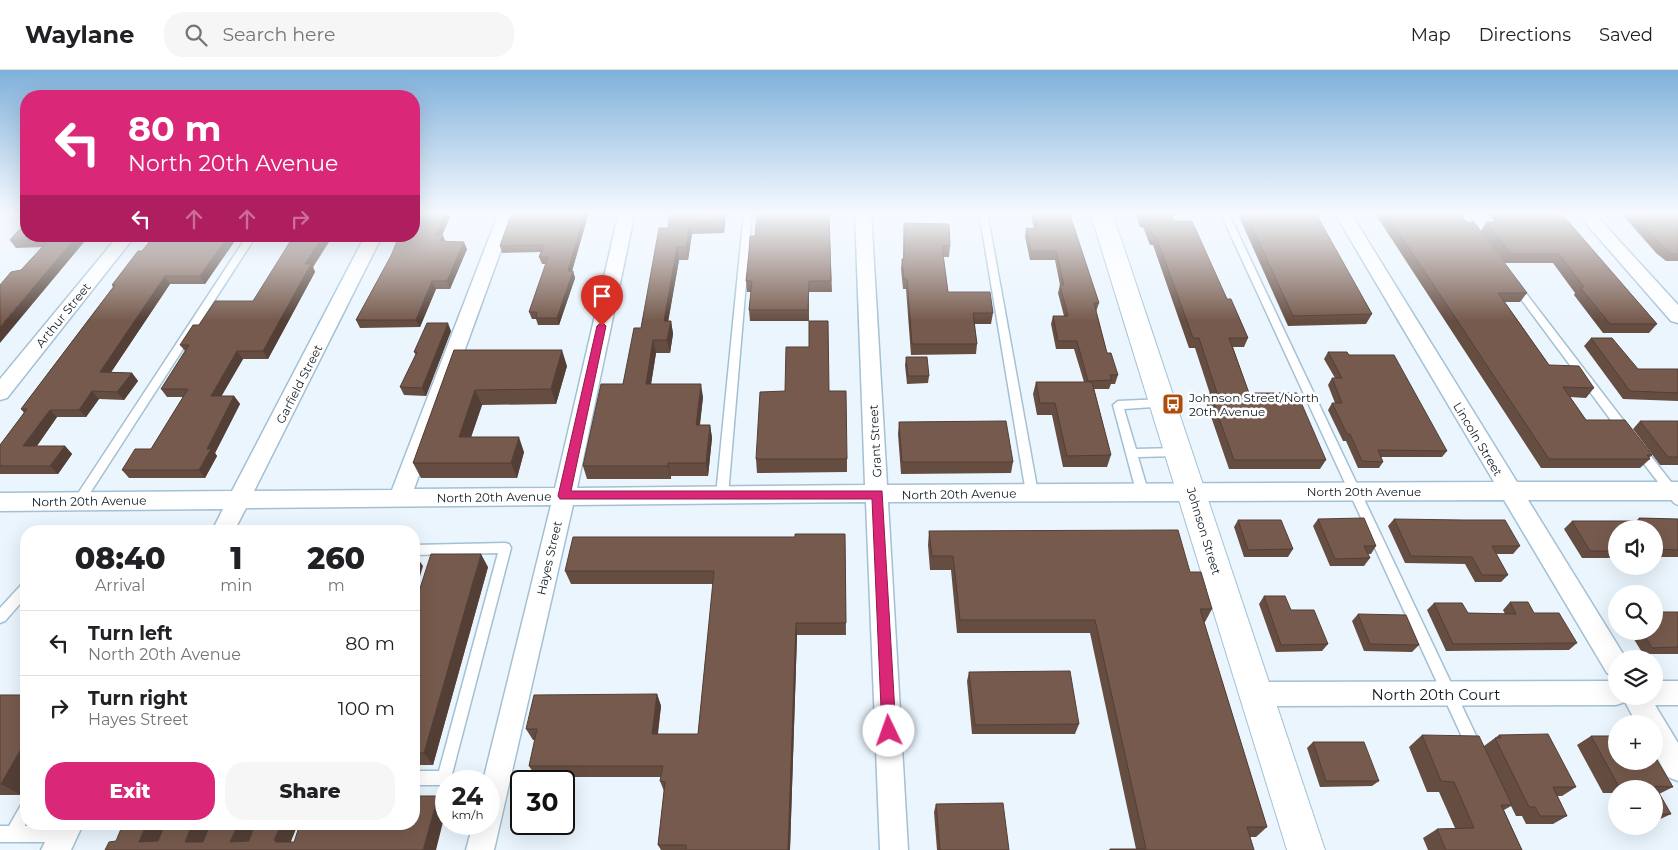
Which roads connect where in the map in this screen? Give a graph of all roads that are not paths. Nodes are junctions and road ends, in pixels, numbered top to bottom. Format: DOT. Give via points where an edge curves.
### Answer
graph roads {
  1 [pos="117,248"];
  2 [pos="244,248"];
  3 [pos="368,248"];
  4 [pos="493,248"];
  5 [pos="619,248"];
  6 [pos="745,248"];
  7 [pos="865,248"];
  8 [pos="988,248"];
  9 [pos="1113,248"];
  10 [pos="1241,248"];
  11 [pos="1364,248"];
  12 [pos="1617,248"];
  13 [pos="1507,274"];
  14 [pos="1678,317"];
  15 [pos="0,393"];
  16 [pos="1164,403"];
  17 [pos="1179,452"];
  18 [pos="1132,453"];
  19 [pos="1142,491"];
  20 [pos="1192,491"];
  21 [pos="1356,491"];
  22 [pos="1510,491"];
  23 [pos="1032,493"];
  24 [pos="1676,494"];
  25 [pos="722,495"];
  26 [pos="878,495"];
  27 [pos="564,496"];
  28 [pos="400,498"];
  29 [pos="240,500"];
  30 [pos="80,501"];
  31 [pos="0,502"];
  32 [pos="226,525"];
  33 [pos="420,551"];
  34 [pos="20,595"];
  35 [pos="0,617"];
  36 [pos="1608,652"];
  37 [pos="1608,693"];
  38 [pos="1663,693"];
  39 [pos="1678,693"];
  40 [pos="1255,694"];
  41 [pos="1449,694"];
  42 [pos="1663,742"];
  43 [pos="1482,763"];
  44 [pos="1678,768"];
  45 [pos="500,770"];
  46 [pos="420,778"];
  47 [pos="20,818"];
  48 [pos="7,834"];
  49 [pos="484,835"];
  50 [pos="63,836"];
  51 [pos="480,850"];
  52 [pos="894,850"];
  53 [pos="1306,850"];
  1 -- 15 [label="street, Arthur Street"];
  2 -- 30 [label="lane"];
  3 -- 29 [label="street, Garfield Street"];
  4 -- 28 [label="street"];
  5 -- 27 [label="street, Hayes Street"];
  6 -- 25 [label="lane"];
  7 -- 26 [label="street, Grant Street"];
  8 -- 23 [label="lane"];
  9 -- 16 [label="street, Johnson Street"];
  10 -- 21 [label="lane"];
  11 -- 22 [label="street, Lincoln Street"];
  12 -- 14 [label="street"];
  13 -- 24 [label="lane"];
  16 -- 17 [label="street, Johnson Street"];
  16 -- 18 [label="lane" via="1118,405"];
  17 -- 18 [label="lane"];
  17 -- 20 [label="street, Johnson Street"];
  18 -- 19 [label="lane"];
  19 -- 20 [label="street, North 20th Avenue"];
  19 -- 23 [label="street, North 20th Avenue"];
  20 -- 21 [label="street, North 20th Avenue"];
  20 -- 40 [label="street, Johnson Street"];
  21 -- 22 [label="street, North 20th Avenue"];
  21 -- 41 [label="lane"];
  22 -- 24 [label="street, North 20th Avenue"];
  22 -- 36 [label="street, Lincoln Street"];
  23 -- 26 [label="street, North 20th Avenue"];
  25 -- 26 [label="street, North 20th Avenue"];
  25 -- 27 [label="street, North 20th Avenue"];
  26 -- 52 [label="street, Grant Street"];
  27 -- 28 [label="street, North 20th Avenue"];
  27 -- 45 [label="street, Hayes Street"];
  28 -- 29 [label="street, North 20th Avenue"];
  29 -- 30 [label="street, North 20th Avenue"];
  29 -- 32 [label="street, Garfield Street"];
  30 -- 31 [label="street, North 20th Avenue"];
  33 -- 46 [label="lane" via="435,554 505,548 444,778"];
  34 -- 35 [label="lane"];
  37 -- 41 [label="street, North 20th Court"];
  38 -- 39 [label="street"];
  40 -- 41 [label="street, North 20th Court"];
  40 -- 53 [label="street, Johnson Street"];
  41 -- 43 [label="lane"];
  42 -- 44 [label="street"];
  47 -- 48 [label="lane"];
  48 -- 50 [label="lane"];
  49 -- 51 [label="street"];
}
